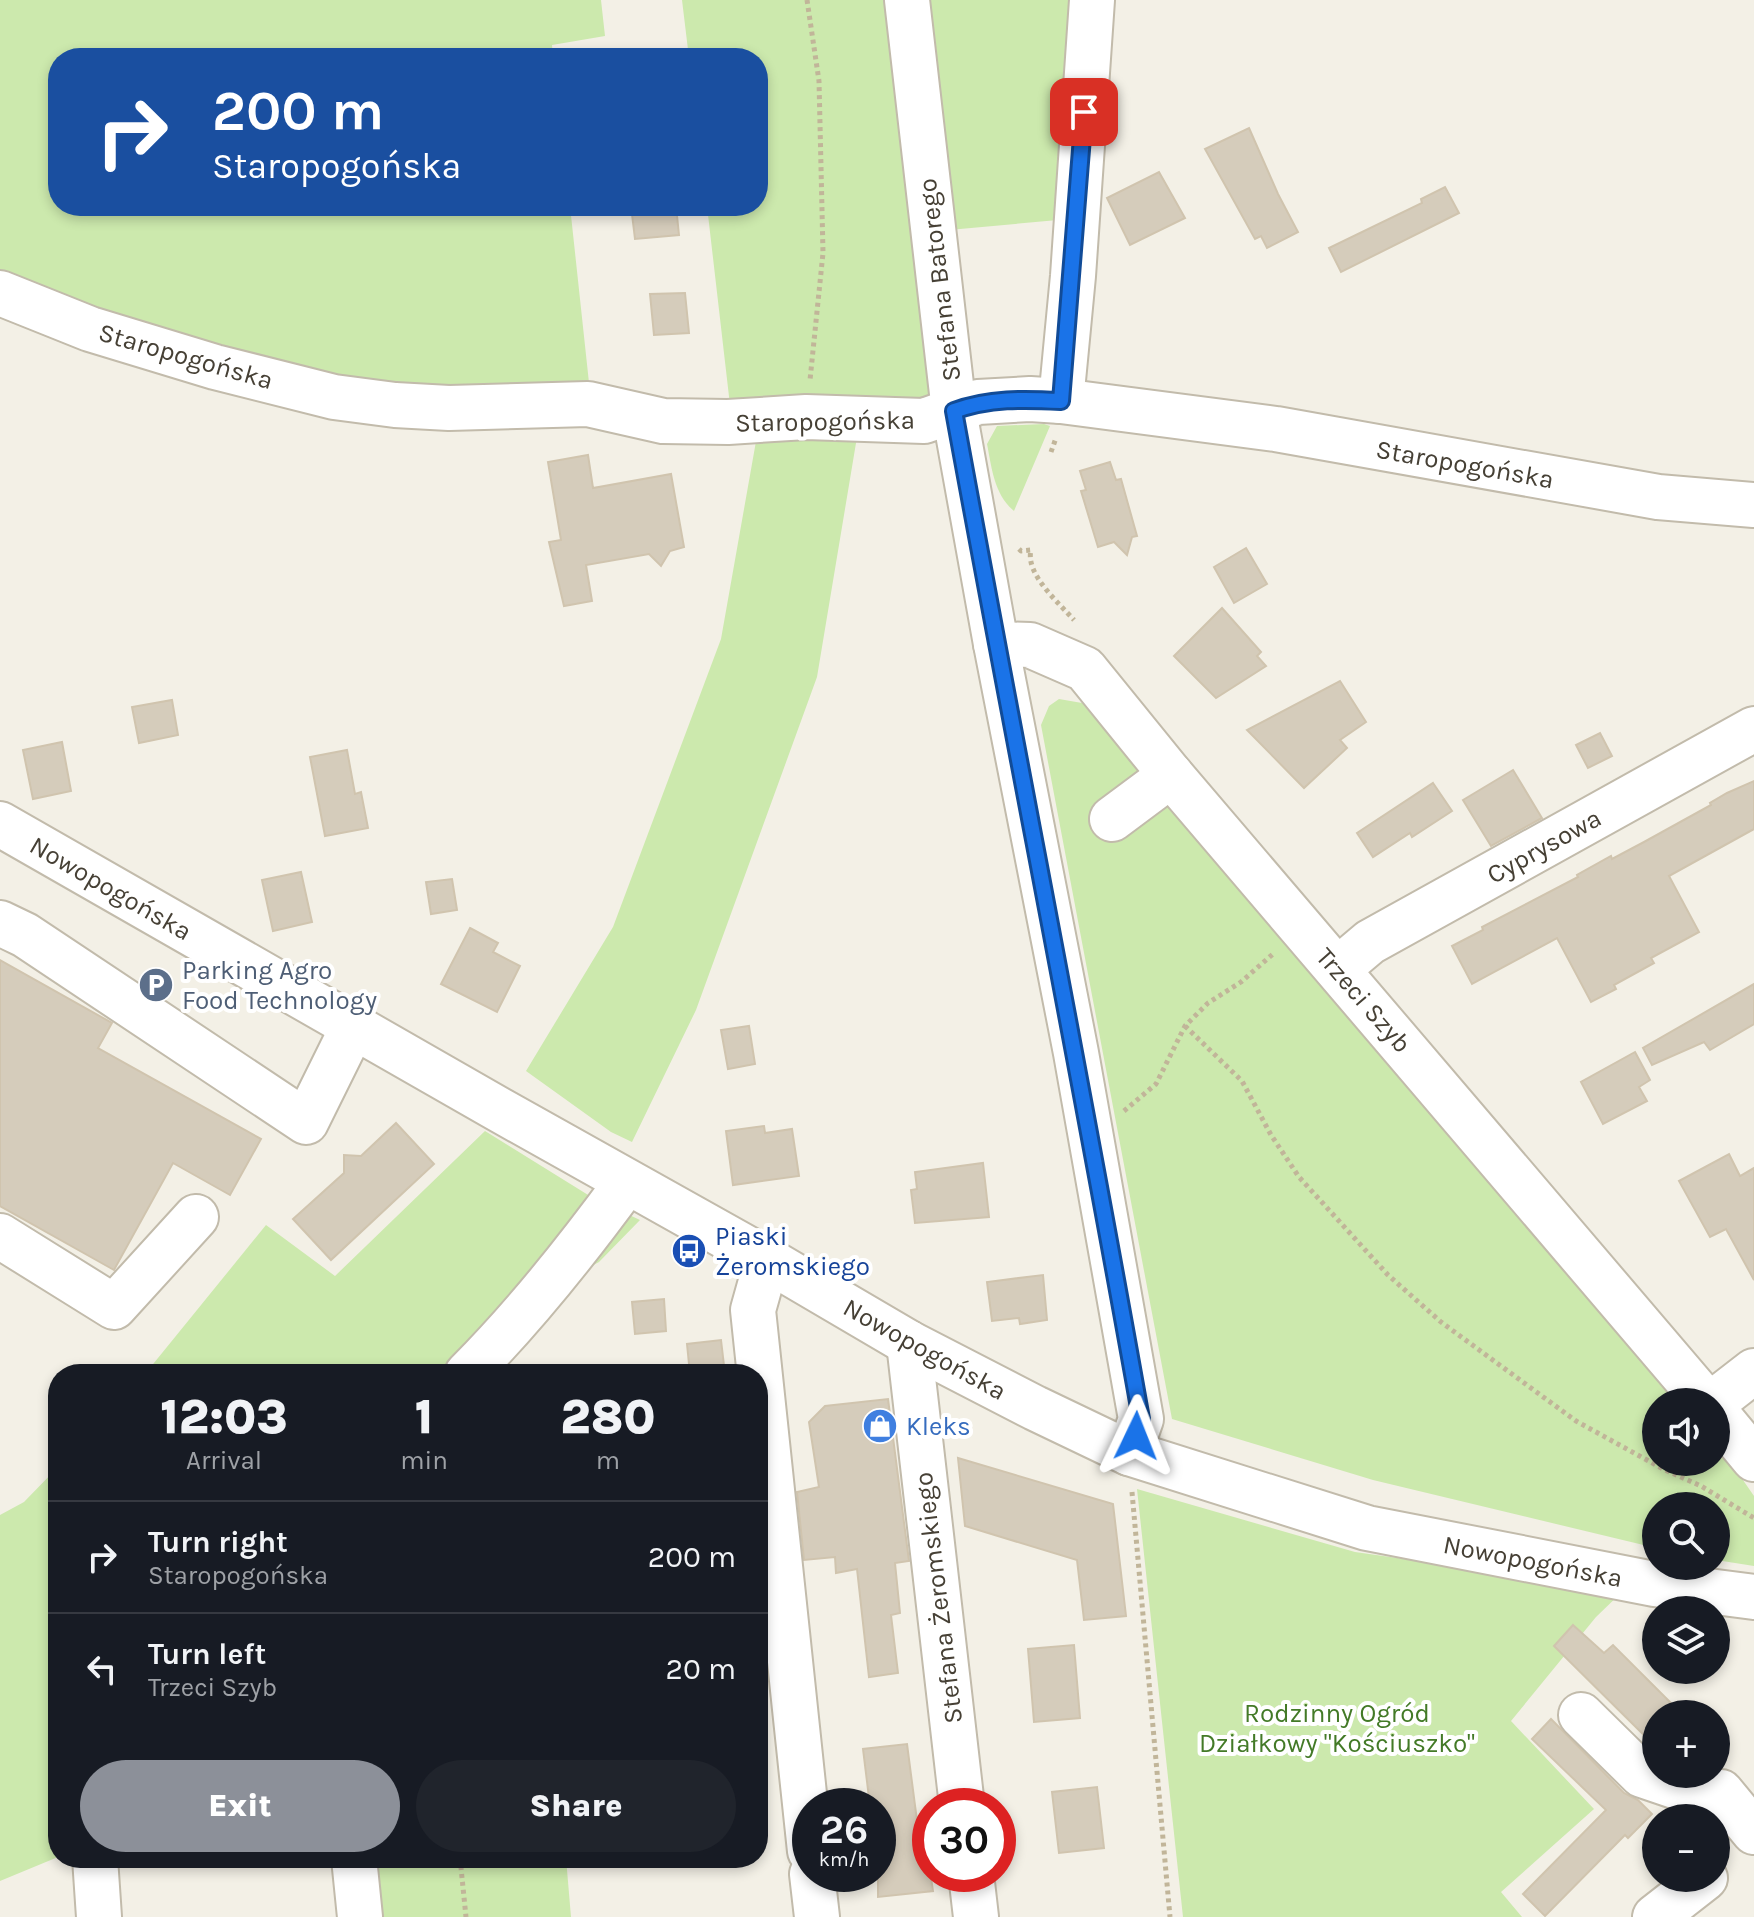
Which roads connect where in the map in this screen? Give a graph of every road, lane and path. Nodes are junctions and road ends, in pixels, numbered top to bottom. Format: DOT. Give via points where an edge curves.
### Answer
graph roads {
  1 [pos="807,0"];
  2 [pos="907,0"];
  3 [pos="1092,0"];
  4 [pos="0,293"];
  5 [pos="1061,401"];
  6 [pos="954,411"];
  7 [pos="806,417"];
  8 [pos="1754,505"];
  9 [pos="996,644"];
  10 [pos="1754,729"];
  11 [pos="1171,775"];
  12 [pos="1112,819"];
  13 [pos="0,824"];
  14 [pos="0,923"];
  15 [pos="1282,945"];
  16 [pos="1338,969"];
  17 [pos="1185,1026"];
  18 [pos="353,1027"];
  19 [pos="1117,1114"];
  20 [pos="627,1182"];
  21 [pos="196,1217"];
  22 [pos="0,1236"];
  23 [pos="771,1262"];
  24 [pos="909,1343"];
  25 [pos="477,1364"];
  26 [pos="759,1364"];
  27 [pos="1754,1371"];
  28 [pos="1694,1388"];
  29 [pos="1730,1390"];
  30 [pos="768,1452"];
  31 [pos="1129,1453"];
  32 [pos="1754,1518"];
  33 [pos="1754,1597"];
  34 [pos="1581,1715"];
  35 [pos="803,1788"];
  36 [pos="960,1788"];
  37 [pos="1754,1832"];
  38 [pos="1754,1840"];
  39 [pos="1730,1859"];
  40 [pos="96,1868"];
  41 [pos="355,1868"];
  42 [pos="461,1868"];
  43 [pos="814,1892"];
  44 [pos="973,1892"];
  45 [pos="1687,1892"];
  46 [pos="99,1917"];
  47 [pos="360,1917"];
  48 [pos="466,1917"];
  49 [pos="817,1917"];
  50 [pos="976,1917"];
  51 [pos="1170,1917"];
  52 [pos="1655,1917"];
  1 -- 7 [label="path" via="819,81 823,253"];
  2 -- 6 [label="street, Stefana Batorego"];
  3 -- 5 [label="street"];
  4 -- 7 [label="street, Staropogońska" via="90,329 334,397 449,408 588,404 663,421"];
  5 -- 6 [label="street, Staropogońska" via="978,402"];
  5 -- 8 [label="street, Staropogońska" via="1276,429 1658,497"];
  6 -- 7 [label="street, Staropogońska" via="924,421"];
  6 -- 9 [label="street, Stefana Batorego"];
  9 -- 11 [label="street, Trzeci Szyb" via="1030,645 1085,669"];
  9 -- 31 [label="street, Stefana Batorego" via="1141,1419"];
  10 -- 16 [label="street, Cyprysowa" via="1370,942"];
  11 -- 12 [label="street"];
  11 -- 16 [label="street, Trzeci Szyb"];
  13 -- 18 [label="street, Nowopogońska"];
  14 -- 18 [label="street" via="306,1122"];
  15 -- 17 [label="path"];
  16 -- 28 [label="street, Trzeci Szyb"];
  17 -- 19 [label="path" via="1156,1084"];
  17 -- 32 [label="path" via="1242,1081 1299,1177 1388,1275 1441,1322 1576,1421"];
  18 -- 20 [label="street, Nowopogońska"];
  20 -- 23 [label="street, Nowopogońska"];
  20 -- 25 [label="street" via="576,1251"];
  21 -- 22 [label="street" via="114,1307"];
  23 -- 24 [label="street, Nowopogońska"];
  23 -- 26 [label="street" via="753,1310"];
  24 -- 31 [label="street, Nowopogońska"];
  24 -- 36 [label="street, Stefana Żeromskiego"];
  27 -- 29 [label="street"];
  30 -- 35 [label="street"];
  31 -- 33 [label="street, Nowopogońska" via="1367,1528 1654,1584"];
  31 -- 51 [label="path"];
  34 -- 37 [label="street" via="1642,1775 1692,1792 1721,1792"];
  38 -- 39 [label="street"];
  40 -- 46 [label="street"];
  41 -- 47 [label="street"];
  42 -- 48 [label="path"];
  43 -- 49 [label="street"];
  44 -- 50 [label="street"];
  45 -- 52 [label="street"];
}
